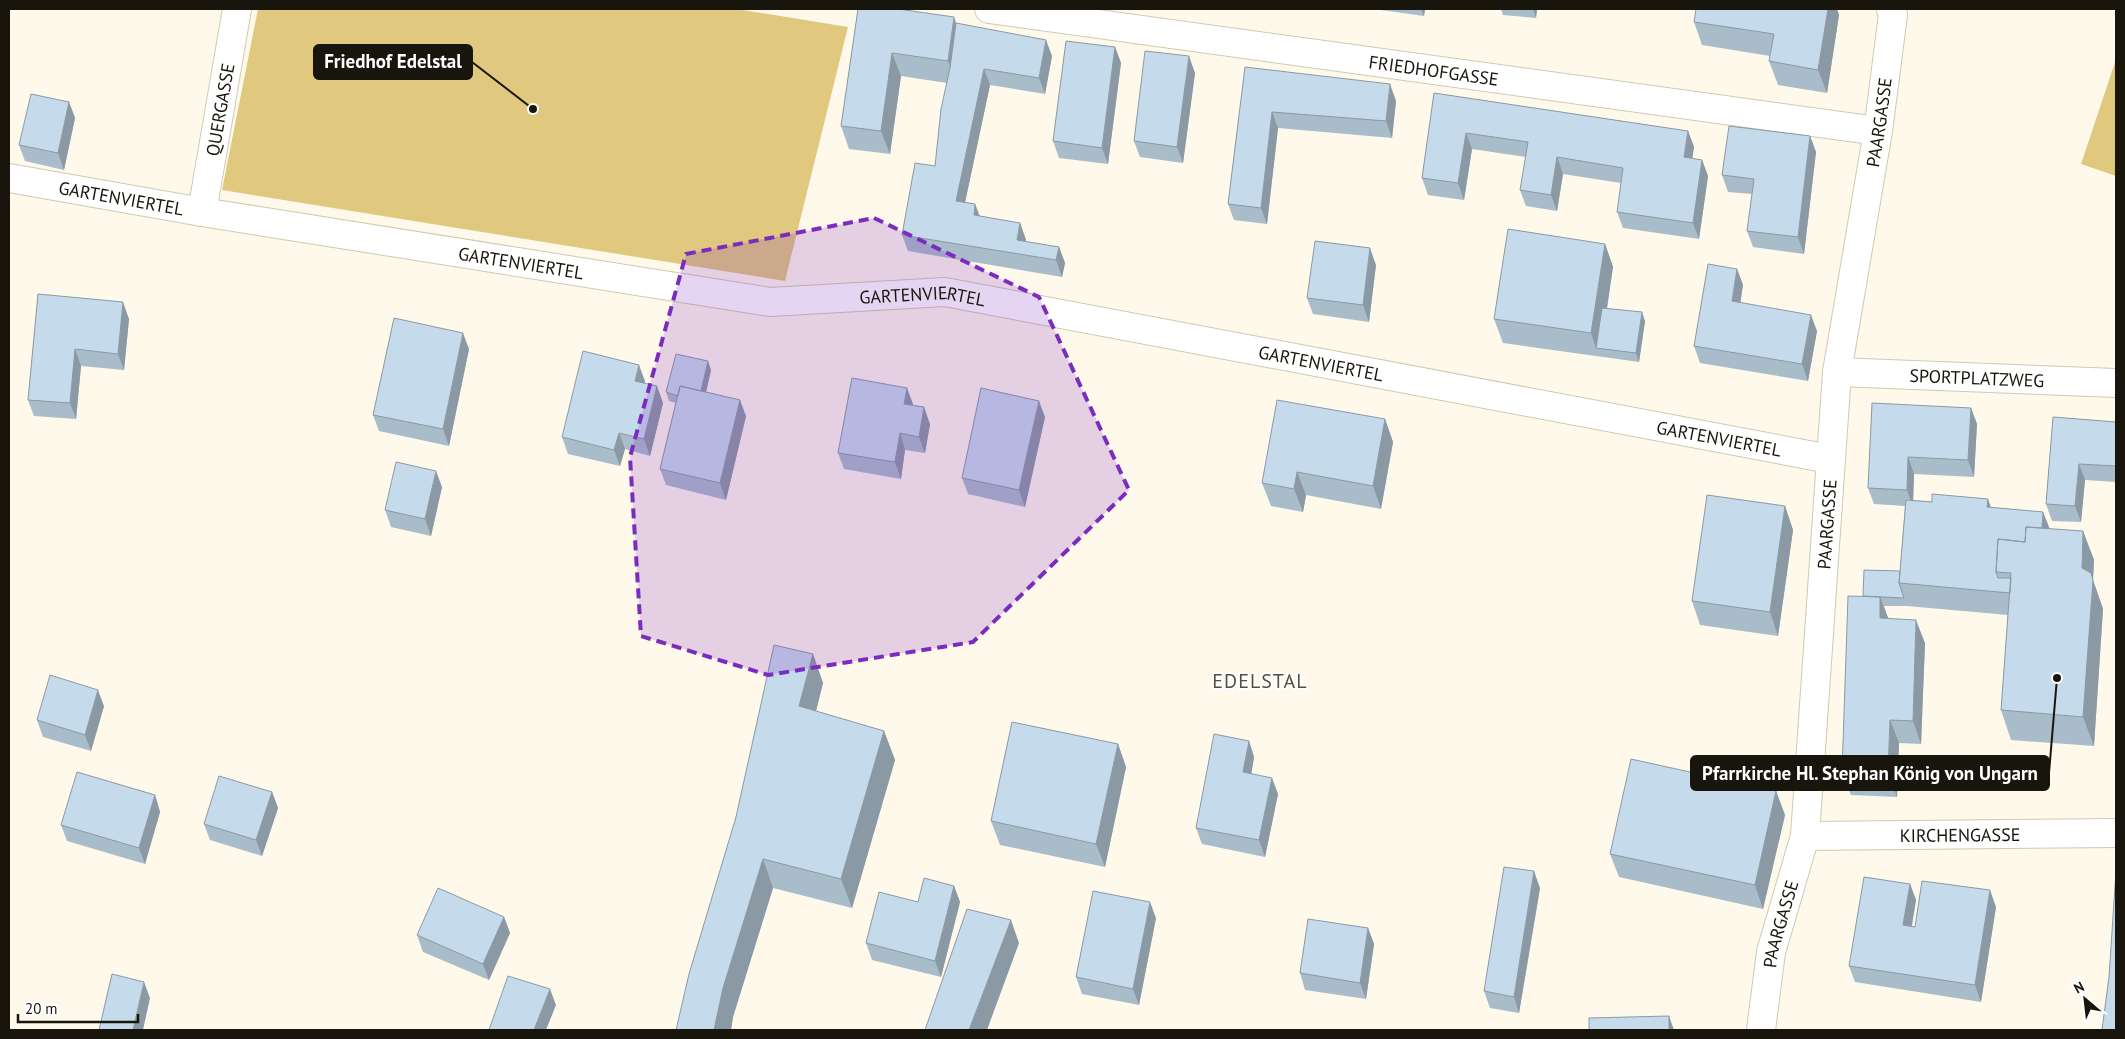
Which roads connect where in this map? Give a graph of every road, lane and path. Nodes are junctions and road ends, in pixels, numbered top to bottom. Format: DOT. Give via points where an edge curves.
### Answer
graph roads {
  1 [pos="236,9"];
  2 [pos="989,9"];
  3 [pos="1892,12"];
  4 [pos="1878,131"];
  5 [pos="9,178"];
  6 [pos="202,212"];
  7 [pos="1837,372"];
  8 [pos="2116,383"];
  9 [pos="1830,459"];
  10 [pos="2116,833"];
  11 [pos="1805,836"];
  12 [pos="1761,1030"];
  1 -- 6 [label="street, QUERGASSE"];
  2 -- 4 [label="street, FRIEDHOFGASSE"];
  3 -- 4 [label="street, PAARGASSE"];
  4 -- 7 [label="street, PAARGASSE"];
  5 -- 6 [label="street, GARTENVIERTEL"];
  6 -- 9 [label="street, GARTENVIERTEL" via="770,302 945,292"];
  7 -- 8 [label="street, SPORTPLATZWEG"];
  7 -- 9 [label="street, PAARGASSE"];
  9 -- 11 [label="street, PAARGASSE"];
  10 -- 11 [label="street, KIRCHENGASSE"];
  11 -- 12 [label="street, PAARGASSE" via="1771,952"];
}
